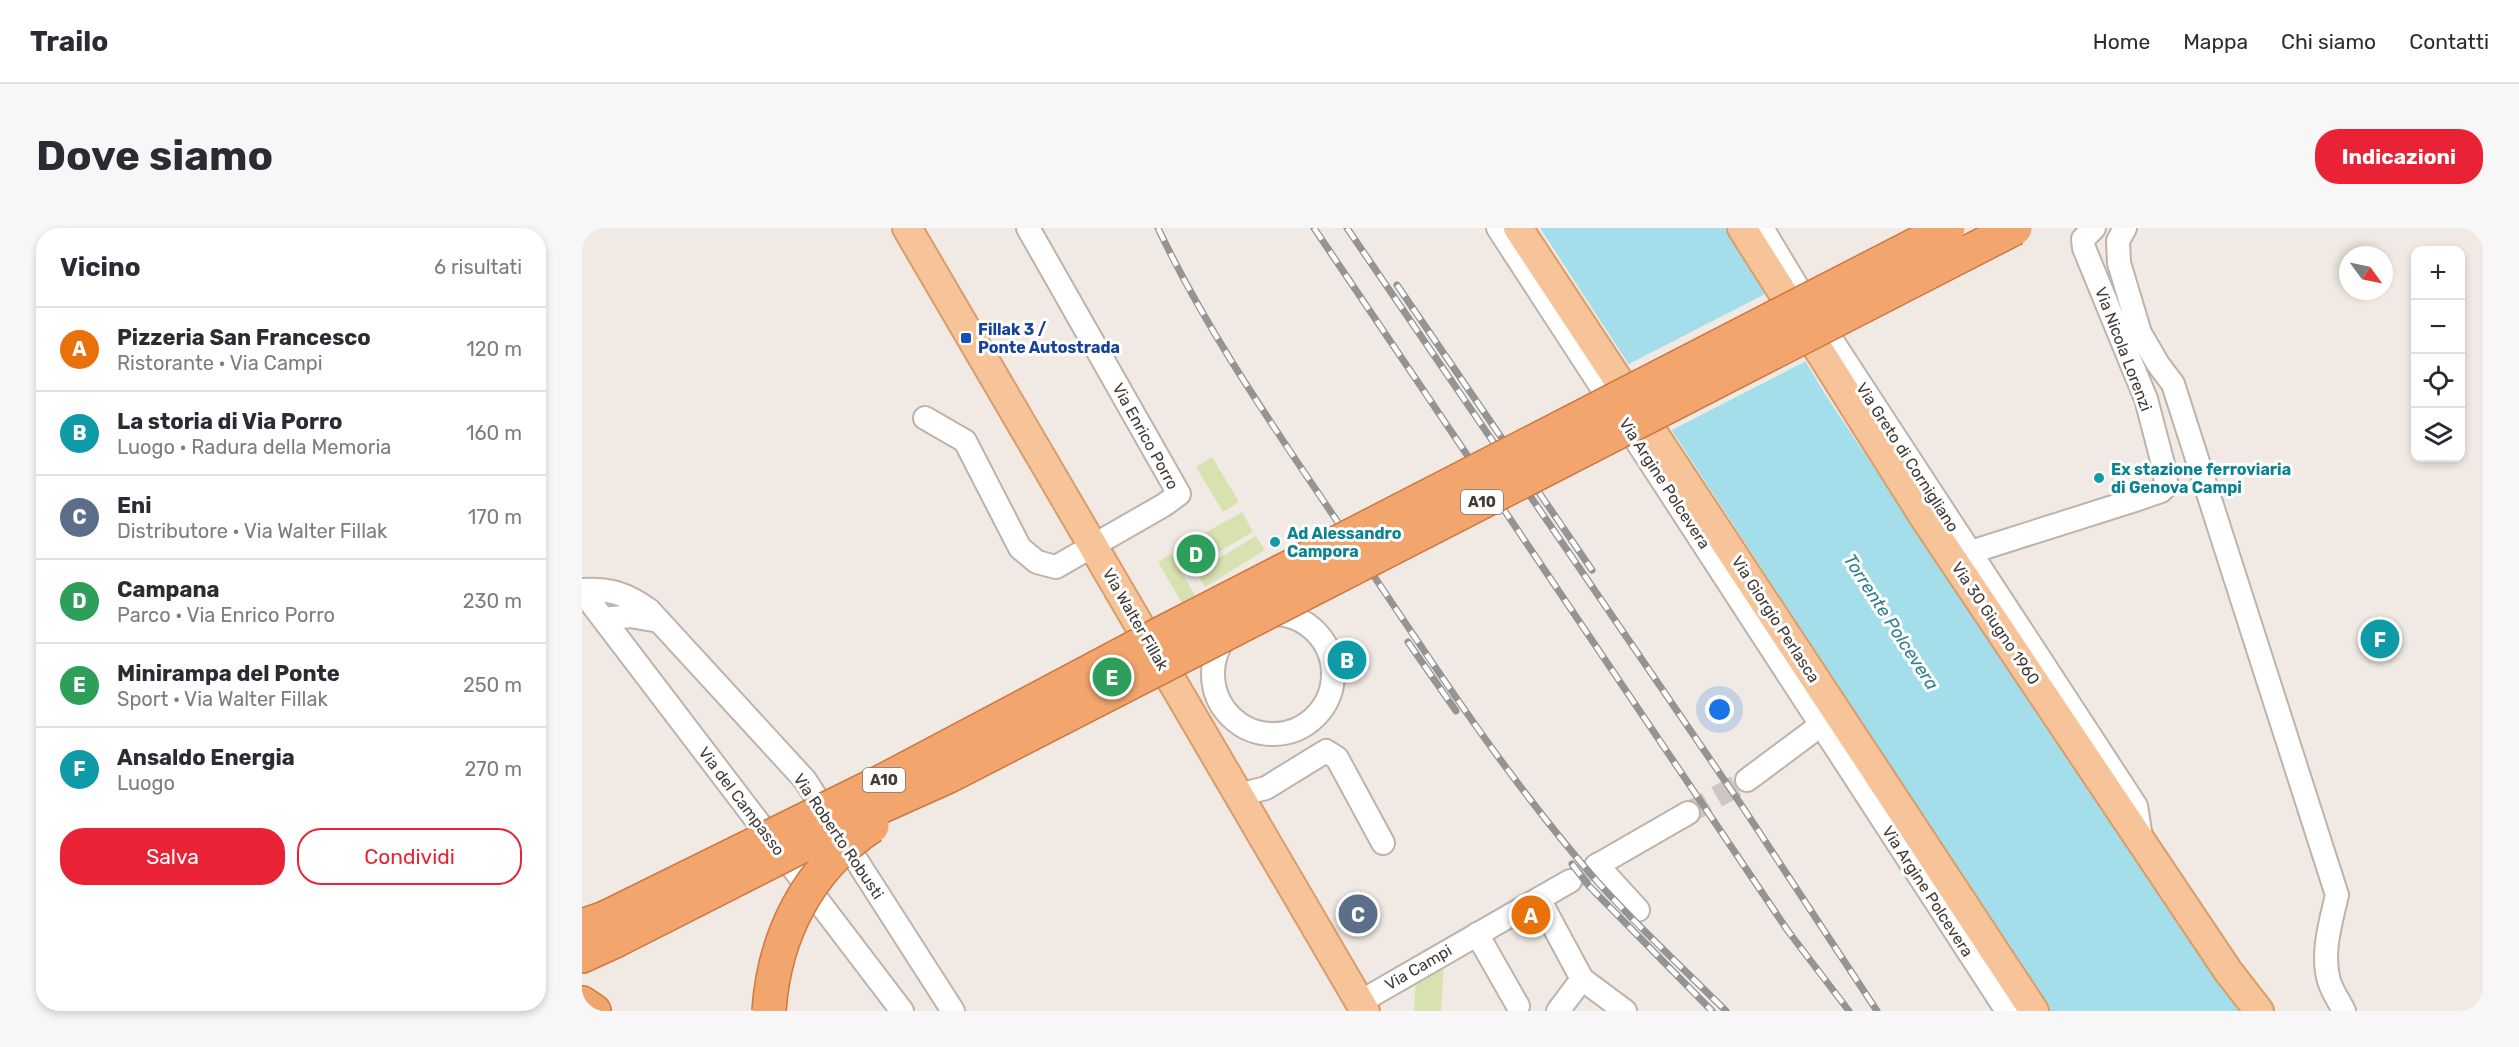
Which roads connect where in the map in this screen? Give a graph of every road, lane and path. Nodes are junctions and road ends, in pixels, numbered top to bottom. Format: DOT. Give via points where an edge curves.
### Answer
graph roads {
  1 [pos="907,228"];
  2 [pos="1028,228"];
  3 [pos="1498,228"];
  4 [pos="1518,228"];
  5 [pos="1742,228"];
  6 [pos="1762,228"];
  7 [pos="1903,228"];
  8 [pos="1948,228"];
  9 [pos="2015,228"];
  10 [pos="2094,228"];
  11 [pos="2125,228"];
  12 [pos="1920,264"];
  13 [pos="925,418"];
  14 [pos="1093,545"];
  15 [pos="1971,552"];
  16 [pos="582,590"];
  17 [pos="1992,600"];
  18 [pos="604,619"];
  19 [pos="659,621"];
  20 [pos="1331,688"];
  21 [pos="1830,718"];
  22 [pos="949,776"];
  23 [pos="1747,780"];
  24 [pos="1239,795"];
  25 [pos="1689,813"];
  26 [pos="1383,843"];
  27 [pos="1570,881"];
  28 [pos="1539,899"];
  29 [pos="1638,909"];
  30 [pos="600,928"];
  31 [pos="1482,931"];
  32 [pos="582,956"];
  33 [pos="1582,979"];
  34 [pos="1520,1001"];
  35 [pos="582,1003"];
  36 [pos="1362,1006"];
  37 [pos="594,1011"];
  38 [pos="769,1011"];
  39 [pos="902,1011"];
  40 [pos="953,1011"];
  41 [pos="1558,1011"];
  42 [pos="1624,1011"];
  43 [pos="2007,1011"];
  44 [pos="2034,1011"];
  45 [pos="2259,1011"];
  46 [pos="2344,1011"];
  1 -- 14 [label="main road, Via Walter Fillak"];
  2 -- 14 [label="street, Via Enrico Porro" via="1179,494"];
  3 -- 21 [label="street, Via Argine Polcevera"];
  4 -- 21 [label="main road, Via Giorgio Perlasca"];
  5 -- 17 [label="main road, Via 30 Giugno 1960" via="1924,517"];
  6 -- 15 [label="street, Via Greto di Cornigliano"];
  7 -- 12 [label="street"];
  8 -- 30 [label="highway, A10, bridge"];
  9 -- 22 [label="highway, A10, bridge"];
  10 -- 15 [label="street, Via Nicola Lorenzi" via="2083,239 2084,248 2146,399 2166,482 2161,491"];
  11 -- 46 [label="street" via="2118,242 2119,263 2140,333 2173,384 2337,895 2328,965 2329,980"];
  13 -- 14 [label="street" via="966,441 1020,548 1037,562 1056,567"];
  14 -- 24 [label="main road, Via Walter Fillak"];
  15 -- 17 [label="street, Via Greto di Cornigliano"];
  16 -- 18 [label="street, Via del Campasso"];
  16 -- 19 [label="street, Via Roberto Robusti" via="620,593"];
  17 -- 45 [label="main road, Via 30 Giugno 1960" via="2142,841"];
  18 -- 19 [label="street" via="630,616"];
  18 -- 39 [label="street, Via del Campasso"];
  19 -- 40 [label="street, Via Roberto Robusti" via="804,780"];
  20 -- 20 [label="street" via="1324,706 1295,730 1258,733 1226,713 1214,687 1214,659 1221,642 1250,618 1287,615 1305,622 1329,651"];
  21 -- 23 [label="street"];
  21 -- 43 [label="street, Via Argine Polcevera"];
  21 -- 44 [label="main road, Via Giorgio Perlasca"];
  22 -- 30 [label="highway, A10, bridge"];
  22 -- 38 [label="highway, A10, bridge" via="867,829 817,877 793,914 782,941 773,972"];
  24 -- 26 [label="street" via="1266,788 1326,751 1337,758"];
  24 -- 36 [label="main road, Via Walter Fillak"];
  25 -- 29 [label="street" via="1597,866"];
  27 -- 28 [label="street, Via Campi"];
  28 -- 31 [label="street, Via Campi"];
  28 -- 33 [label="street"];
  30 -- 32 [label="highway, A10"];
  31 -- 34 [label="street"];
  31 -- 36 [label="street, Via Campi"];
  33 -- 41 [label="street"];
  33 -- 42 [label="street"];
  35 -- 37 [label="highway"];
}
